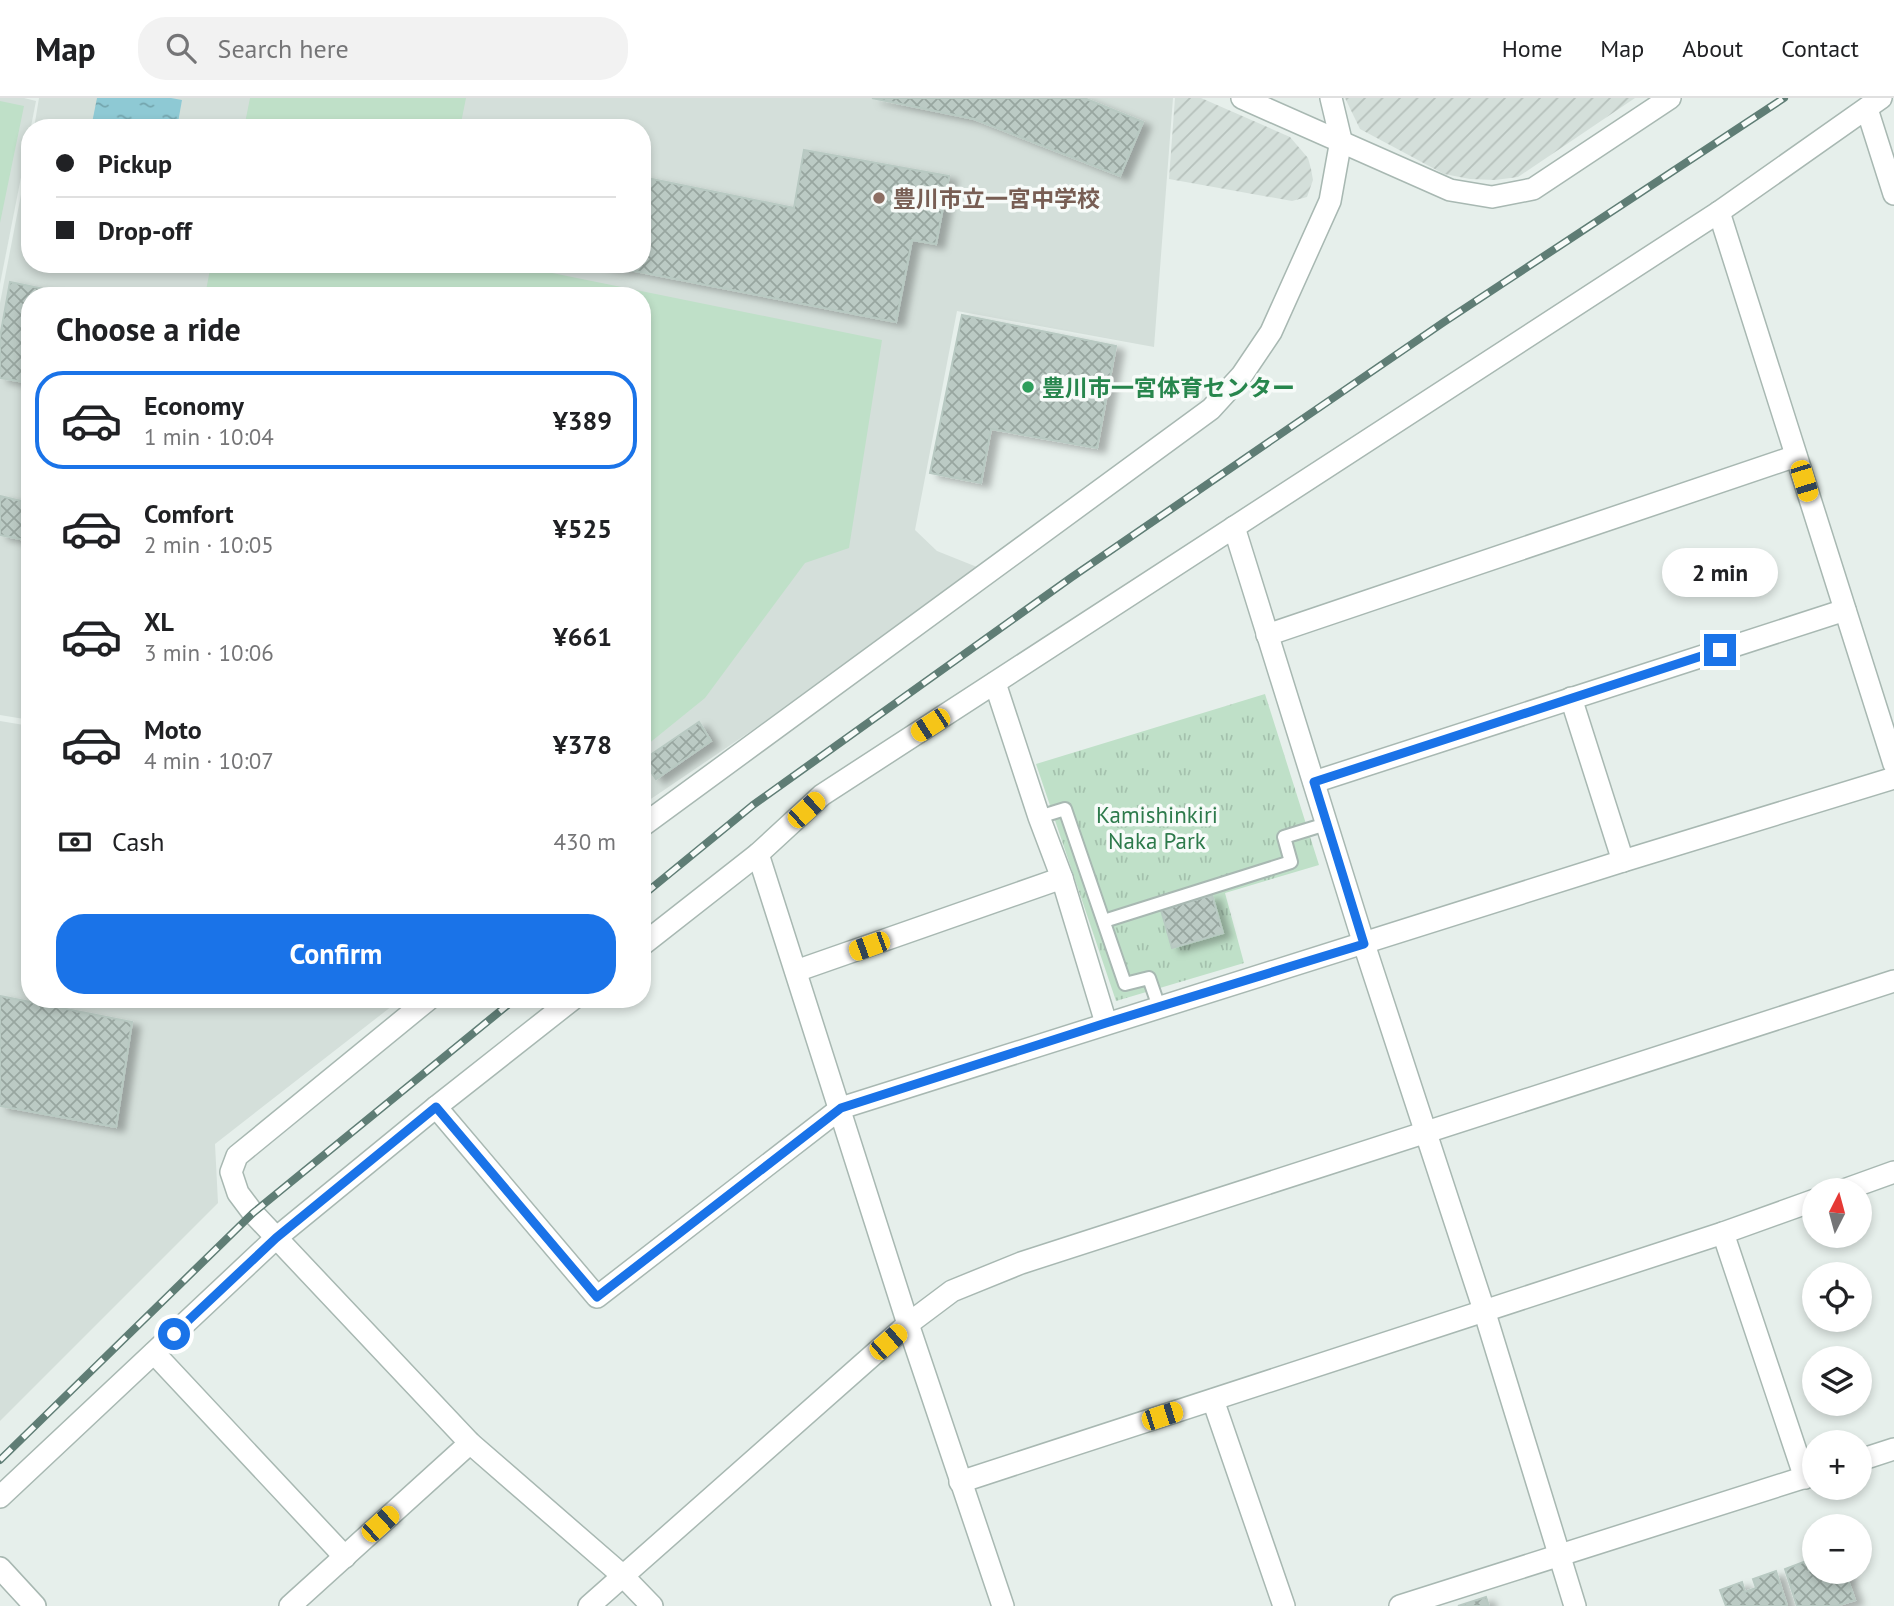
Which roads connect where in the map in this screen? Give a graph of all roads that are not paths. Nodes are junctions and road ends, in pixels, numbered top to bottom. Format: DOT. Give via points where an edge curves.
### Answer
graph roads {
  1 [pos="1242,98"];
  2 [pos="1331,98"];
  3 [pos="1670,98"];
  4 [pos="1874,103"];
  5 [pos="1340,140"];
  6 [pos="1894,194"];
  7 [pos="1719,212"];
  8 [pos="1796,456"];
  9 [pos="1234,527"];
  10 [pos="1845,610"];
  11 [pos="1267,635"];
  12 [pos="995,683"];
  13 [pos="1571,698"];
  14 [pos="1894,764"];
  15 [pos="1894,778"];
  16 [pos="1314,782"];
  17 [pos="1039,817"];
  18 [pos="651,819"];
  19 [pos="1326,824"];
  20 [pos="758,854"];
  21 [pos="1623,861"];
  22 [pos="1062,878"];
  23 [pos="1104,920"];
  24 [pos="651,938"];
  25 [pos="1364,944"];
  26 [pos="796,971"];
  27 [pos="1894,981"];
  28 [pos="1159,1007"];
  29 [pos="418,1008"];
  30 [pos="562,1008"];
  31 [pos="1106,1023"];
  32 [pos="436,1107"];
  33 [pos="841,1108"];
  34 [pos="1427,1133"];
  35 [pos="1894,1172"];
  36 [pos="1872,1180"];
  37 [pos="1802,1205"];
  38 [pos="1723,1233"];
  39 [pos="276,1238"];
  40 [pos="1484,1310"];
  41 [pos="908,1324"];
  42 [pos="154,1353"];
  43 [pos="1213,1400"];
  44 [pos="470,1443"];
  45 [pos="1894,1450"];
  46 [pos="1802,1454"];
  47 [pos="1872,1456"];
  48 [pos="1802,1478"];
  49 [pos="960,1482"];
  50 [pos="0,1497"];
  51 [pos="1559,1554"];
  52 [pos="345,1557"];
  53 [pos="0,1568"];
  54 [pos="622,1575"];
  55 [pos="35,1606"];
  56 [pos="290,1606"];
  57 [pos="589,1606"];
  58 [pos="652,1606"];
  59 [pos="1003,1606"];
  60 [pos="1284,1606"];
  61 [pos="1400,1606"];
  62 [pos="1575,1606"];
  1 -- 5 [label="street"];
  2 -- 5 [label="street"];
  3 -- 5 [label="street" via="1534,190 1512,195 1492,197 1450,190"];
  4 -- 6 [label="street"];
  4 -- 7 [label="street"];
  5 -- 18 [label="street" via="1330,201 1271,332 1242,375 1211,409"];
  7 -- 8 [label="street"];
  7 -- 9 [label="street"];
  8 -- 10 [label="street"];
  8 -- 11 [label="street"];
  9 -- 11 [label="street"];
  9 -- 12 [label="street"];
  10 -- 13 [label="street"];
  10 -- 14 [label="street"];
  11 -- 16 [label="street"];
  12 -- 17 [label="street"];
  12 -- 20 [label="street" via="822,795"];
  13 -- 16 [label="street"];
  13 -- 21 [label="street"];
  15 -- 21 [label="street"];
  16 -- 19 [label="street"];
  17 -- 22 [label="street"];
  17 -- 23 [label="lane" via="1065,809"];
  19 -- 23 [label="lane" via="1284,837 1291,862"];
  19 -- 25 [label="street"];
  20 -- 24 [label="street"];
  20 -- 26 [label="street"];
  21 -- 25 [label="street"];
  22 -- 26 [label="street"];
  22 -- 31 [label="street"];
  23 -- 28 [label="lane" via="1125,984 1149,978"];
  25 -- 28 [label="street"];
  25 -- 34 [label="street"];
  26 -- 33 [label="street"];
  27 -- 34 [label="street"];
  28 -- 31 [label="street"];
  29 -- 39 [label="street" via="237,1156 231,1172 238,1193"];
  30 -- 32 [label="street"];
  31 -- 33 [label="street"];
  32 -- 33 [label="street" via="597,1297"];
  32 -- 39 [label="street"];
  33 -- 41 [label="street"];
  34 -- 40 [label="street"];
  34 -- 41 [label="street" via="1021,1263 952,1291"];
  35 -- 36 [label="street"];
  37 -- 38 [label="street"];
  38 -- 40 [label="street"];
  38 -- 46 [label="street"];
  39 -- 42 [label="street"];
  39 -- 44 [label="street"];
  40 -- 43 [label="street"];
  40 -- 51 [label="street"];
  41 -- 49 [label="street"];
  41 -- 54 [label="street"];
  42 -- 50 [label="street"];
  42 -- 52 [label="street"];
  43 -- 49 [label="street"];
  43 -- 60 [label="street"];
  44 -- 52 [label="street"];
  44 -- 54 [label="street"];
  45 -- 47 [label="street"];
  48 -- 51 [label="street"];
  49 -- 59 [label="street"];
  51 -- 61 [label="street"];
  51 -- 62 [label="street"];
  52 -- 56 [label="street"];
  53 -- 55 [label="street"];
  54 -- 57 [label="street"];
  54 -- 58 [label="street"];
}
